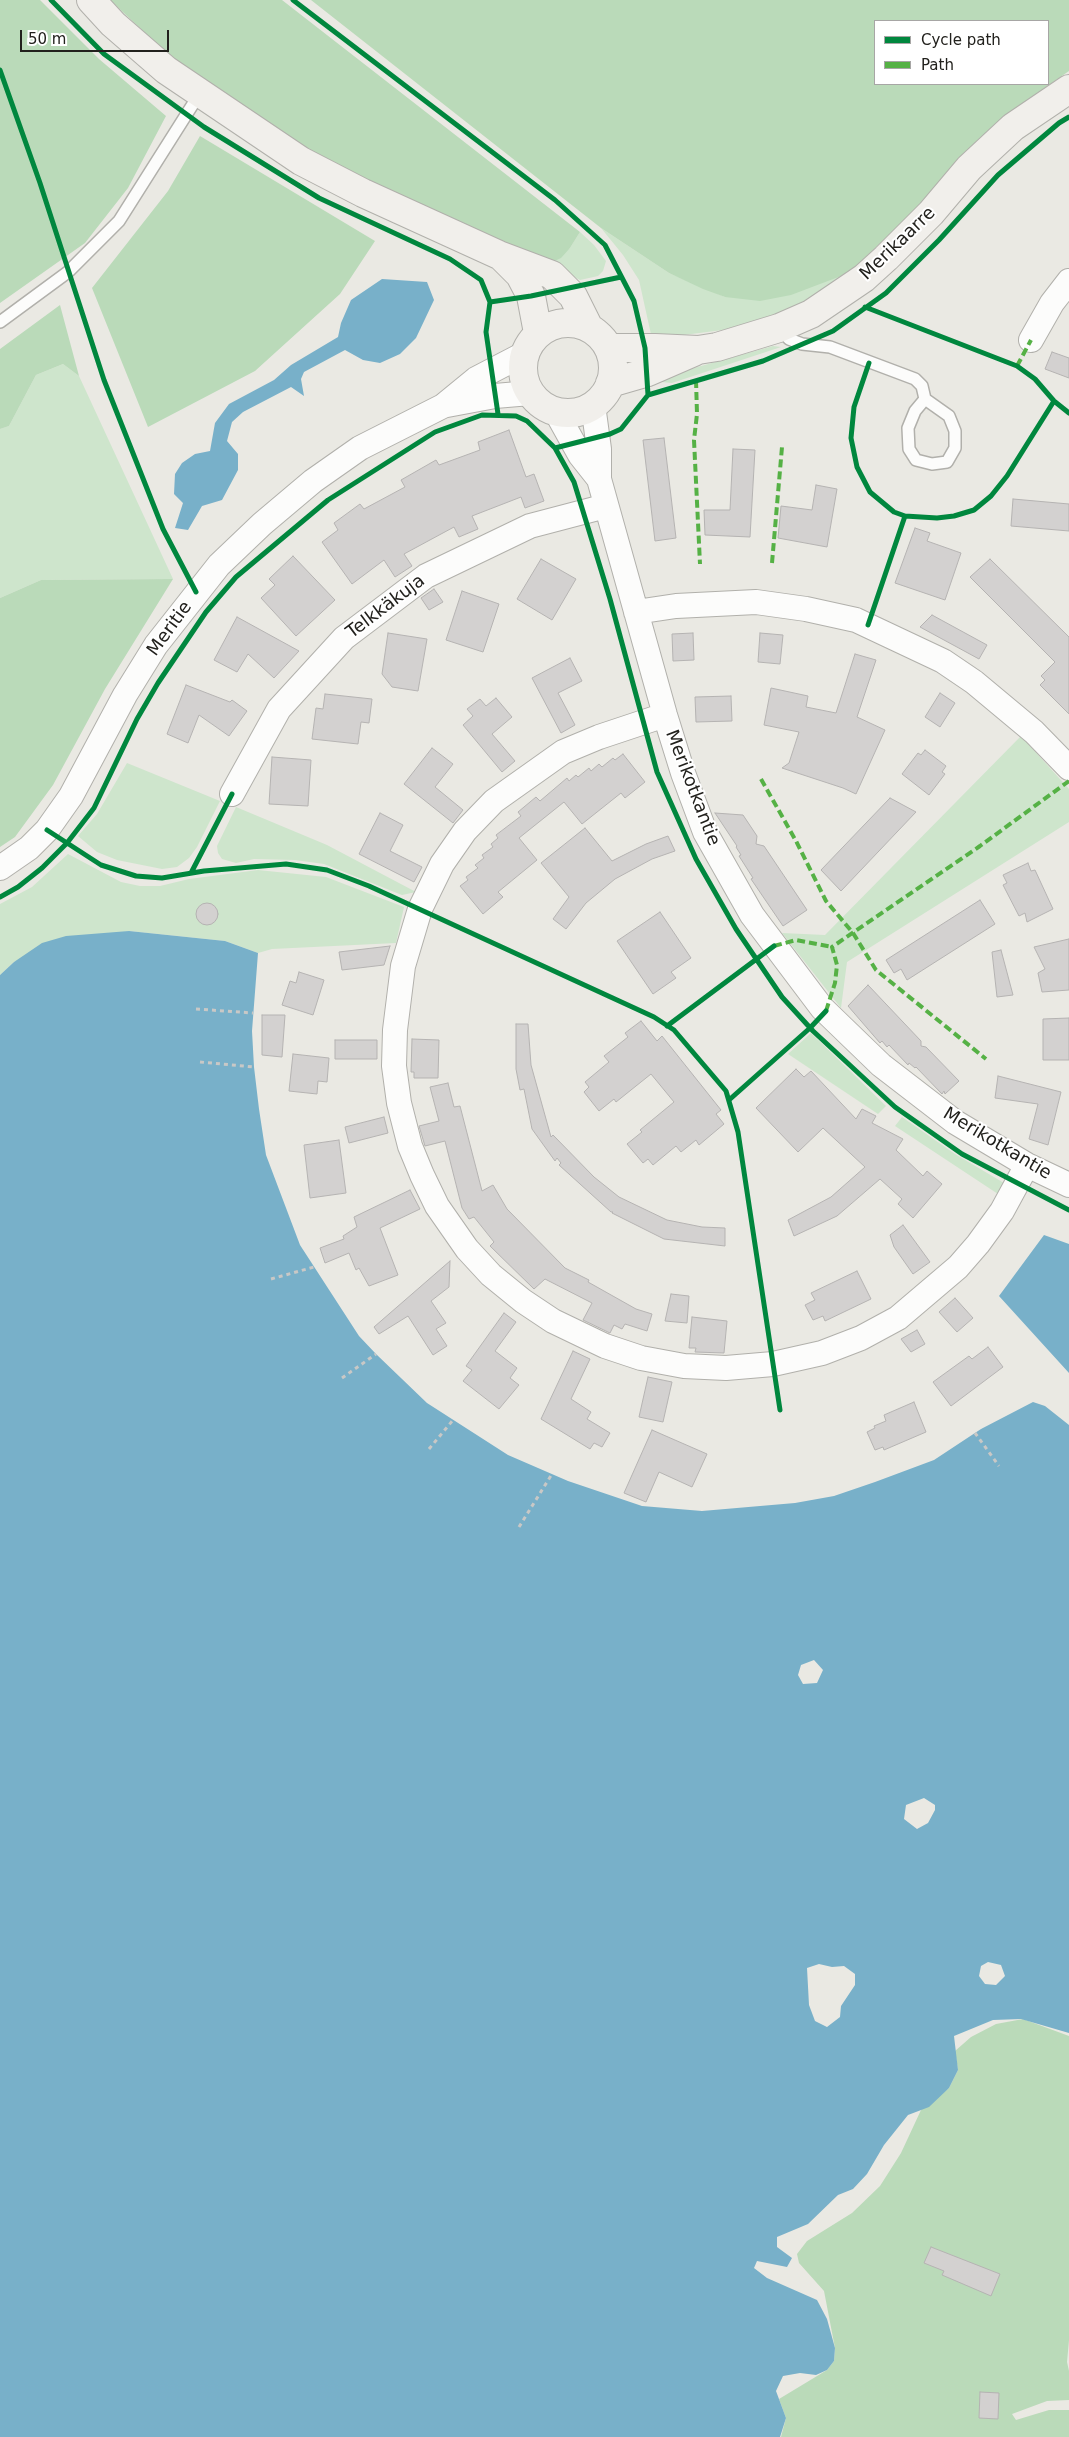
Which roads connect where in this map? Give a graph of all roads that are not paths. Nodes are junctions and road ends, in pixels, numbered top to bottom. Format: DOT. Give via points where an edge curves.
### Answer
graph roads {
  1 [pos="90,0"];
  2 [pos="1069,89"];
  3 [pos="200,93"];
  4 [pos="500,255"];
  5 [pos="1069,282"];
  6 [pos="0,322"];
  7 [pos="589,328"];
  8 [pos="779,328"];
  9 [pos="1031,340"];
  10 [pos="531,344"];
  11 [pos="609,348"];
  12 [pos="698,350"];
  13 [pos="610,383"];
  14 [pos="530,393"];
  15 [pos="925,399"];
  16 [pos="593,405"];
  17 [pos="442,406"];
  18 [pos="555,410"];
  19 [pos="599,478"];
  20 [pos="606,506"];
  21 [pos="636,612"];
  22 [pos="665,715"];
  23 [pos="1069,768"];
  24 [pos="232,794"];
  25 [pos="0,868"];
  26 [pos="1027,1165"];
  27 [pos="1069,1185"];
  1 -- 3 [label="street" via="166,70"];
  2 -- 8 [label="street, Merikaarre" via="1013,126 864,278 811,314"];
  3 -- 4 [label="street" via="301,161"];
  3 -- 6 [label="lane" via="119,221 68,272"];
  4 -- 7 [label="street" via="552,275 573,296"];
  4 -- 10 [label="street" via="520,275 531,296"];
  5 -- 9 [label="street" via="1052,303"];
  7 -- 10 [label="street" via="575,323 560,323"];
  7 -- 11 [label="street"];
  8 -- 12 [label="street, Merikaarre"];
  8 -- 15 [label="lane" via="790,339 802,344 830,347 915,379 922,386"];
  10 -- 14 [label="street" via="523,374"];
  10 -- 17 [label="street, Meritie" via="476,379"];
  11 -- 12 [label="street, Merikaarre"];
  11 -- 13 [label="street" via="612,365"];
  12 -- 13 [label="street, Merikaarre" via="648,372"];
  13 -- 16 [label="street"];
  14 -- 17 [label="street, Meritie"];
  14 -- 18 [label="street"];
  15 -- 15 [label="lane" via="908,428 909,449 916,460 932,464 948,462 955,448 950,416"];
  16 -- 18 [label="street" via="578,412"];
  16 -- 19 [label="street, Merikotkantie"];
  17 -- 25 [label="street, Meritie" via="360,448 313,481 219,565 156,645 71,796 47,830 29,848"];
  18 -- 19 [label="street, Merikotkantie" via="580,455"];
  19 -- 20 [label="street, Merikotkantie"];
  20 -- 21 [label="street, Merikotkantie"];
  20 -- 24 [label="street, Telkkäkuja" via="530,526 426,576 344,638 279,709"];
  21 -- 22 [label="street, Merikotkantie"];
  21 -- 23 [label="street" via="676,606 756,602 856,620 942,661 974,682 1034,732"];
  22 -- 26 [label="street, Merikotkantie" via="705,832 727,874 752,916 822,1008 881,1065 955,1122"];
  22 -- 26 [label="street" via="563,752 494,801 465,831 442,864 420,910 403,966 396,1030 394,1066 399,1103 410,1146 430,1191 467,1249 523,1301 553,1321 605,1346 641,1358 684,1366 726,1368 773,1364 822,1353 861,1338 898,1318 958,1266 978,1244 1002,1211"];
  26 -- 27 [label="street, Merikotkantie"];
}
